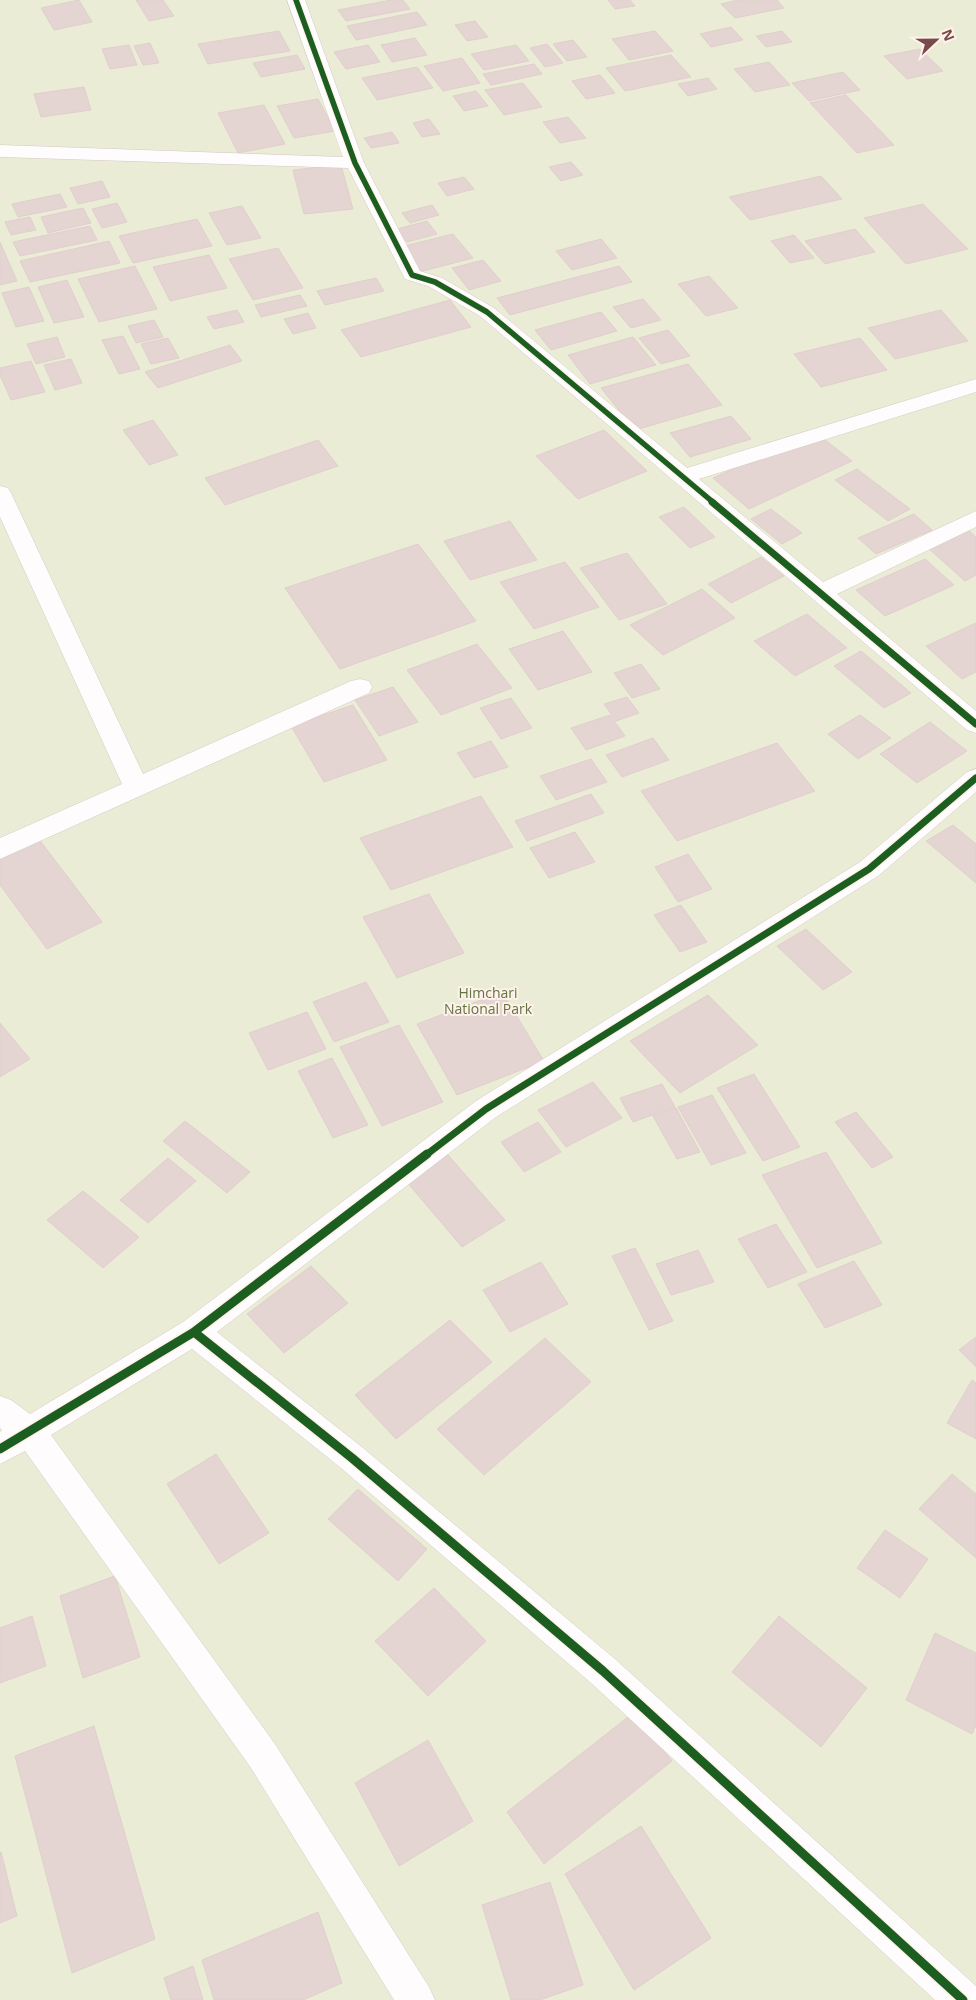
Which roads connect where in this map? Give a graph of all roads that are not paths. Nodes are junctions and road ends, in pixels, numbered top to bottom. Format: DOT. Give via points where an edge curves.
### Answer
graph roads {
  1 [pos="296,0"];
  2 [pos="0,151"];
  3 [pos="355,164"];
  4 [pos="976,385"];
  5 [pos="683,477"];
  6 [pos="0,493"];
  7 [pos="976,518"];
  8 [pos="820,593"];
  9 [pos="360,687"];
  10 [pos="976,724"];
  11 [pos="976,778"];
  12 [pos="136,787"];
  13 [pos="0,849"];
  14 [pos="194,1332"];
  15 [pos="0,1410"];
  16 [pos="30,1432"];
  17 [pos="0,1449"];
  18 [pos="416,2000"];
  19 [pos="963,2000"];
  1 -- 3 [label="street"];
  2 -- 3 [label="street"];
  3 -- 5 [label="street" via="412,275 435,282 487,312"];
  4 -- 5 [label="street"];
  5 -- 8 [label="street"];
  6 -- 12 [label="street"];
  7 -- 8 [label="street"];
  8 -- 10 [label="street"];
  9 -- 12 [label="street"];
  11 -- 14 [label="street" via="869,870 486,1109"];
  12 -- 13 [label="street"];
  14 -- 16 [label="street"];
  14 -- 19 [label="street" via="352,1458 603,1670"];
  15 -- 16 [label="street"];
  16 -- 17 [label="street"];
  16 -- 18 [label="street" via="263,1756"];
}
